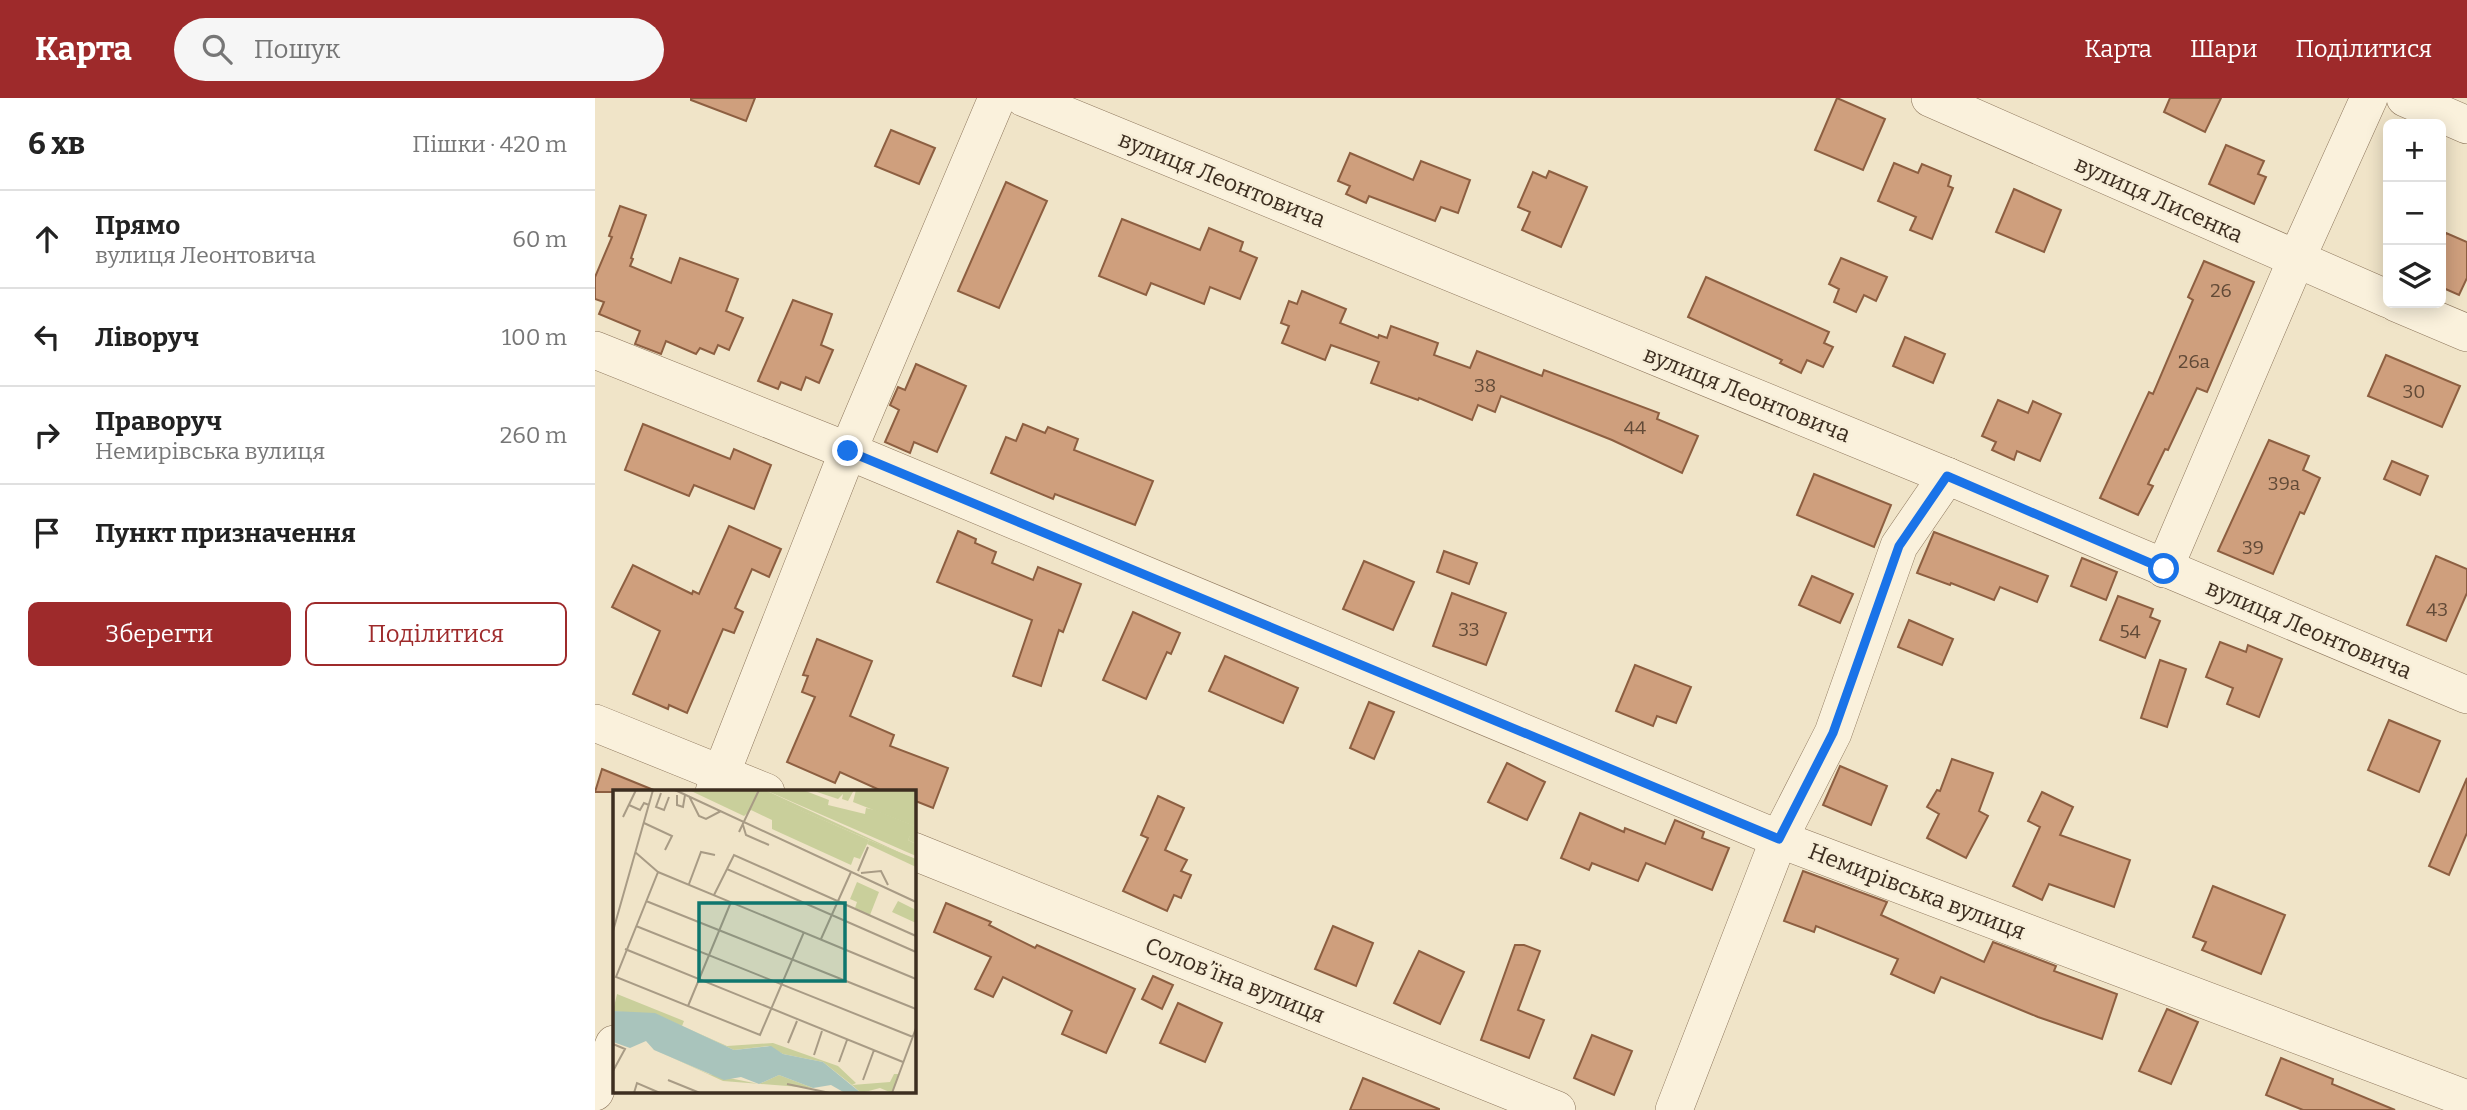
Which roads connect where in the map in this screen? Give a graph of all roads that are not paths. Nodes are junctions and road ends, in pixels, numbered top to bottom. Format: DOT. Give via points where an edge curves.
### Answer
graph roads {
  1 [pos="997,98"];
  2 [pos="1024,98"];
  3 [pos="1930,98"];
  4 [pos="2369,98"];
  5 [pos="2406,98"];
  6 [pos="2467,125"];
  7 [pos="2297,260"];
  8 [pos="2383,297"];
  9 [pos="2408,308"];
  10 [pos="2467,333"];
  11 [pos="595,350"];
  12 [pos="848,451"];
  13 [pos="1947,476"];
  14 [pos="2164,569"];
  15 [pos="2467,695"];
  16 [pos="595,723"];
  17 [pos="718,783"];
  18 [pos="755,790"];
  19 [pos="1779,839"];
  20 [pos="915,852"];
  21 [pos="613,1047"];
  22 [pos="595,1092"];
  23 [pos="2467,1099"];
  24 [pos="595,1108"];
  25 [pos="600,1110"];
  26 [pos="1557,1110"];
  27 [pos="1674,1110"];
  1 -- 12 [label="street"];
  2 -- 13 [label="street, вулиця Леонтовича"];
  3 -- 7 [label="street, вулиця Лисенка"];
  4 -- 7 [label="street"];
  5 -- 6 [label="street"];
  7 -- 8 [label="street, вулиця Лисенка"];
  7 -- 14 [label="street"];
  9 -- 10 [label="street"];
  11 -- 12 [label="street, Немирівська вулиця"];
  12 -- 17 [label="street"];
  12 -- 19 [label="street, Немирівська вулиця"];
  13 -- 14 [label="street, вулиця Леонтовича"];
  13 -- 19 [label="street" via="1899,546 1833,733"];
  14 -- 15 [label="street, вулиця Леонтовича"];
  16 -- 17 [label="street"];
  17 -- 18 [label="street"];
  19 -- 23 [label="street, Немирівська вулиця"];
  19 -- 27 [label="street"];
  20 -- 26 [label="street, Соловʼїна вулиця"];
  21 -- 22 [label="street"];
  24 -- 25 [label="street"];
}
